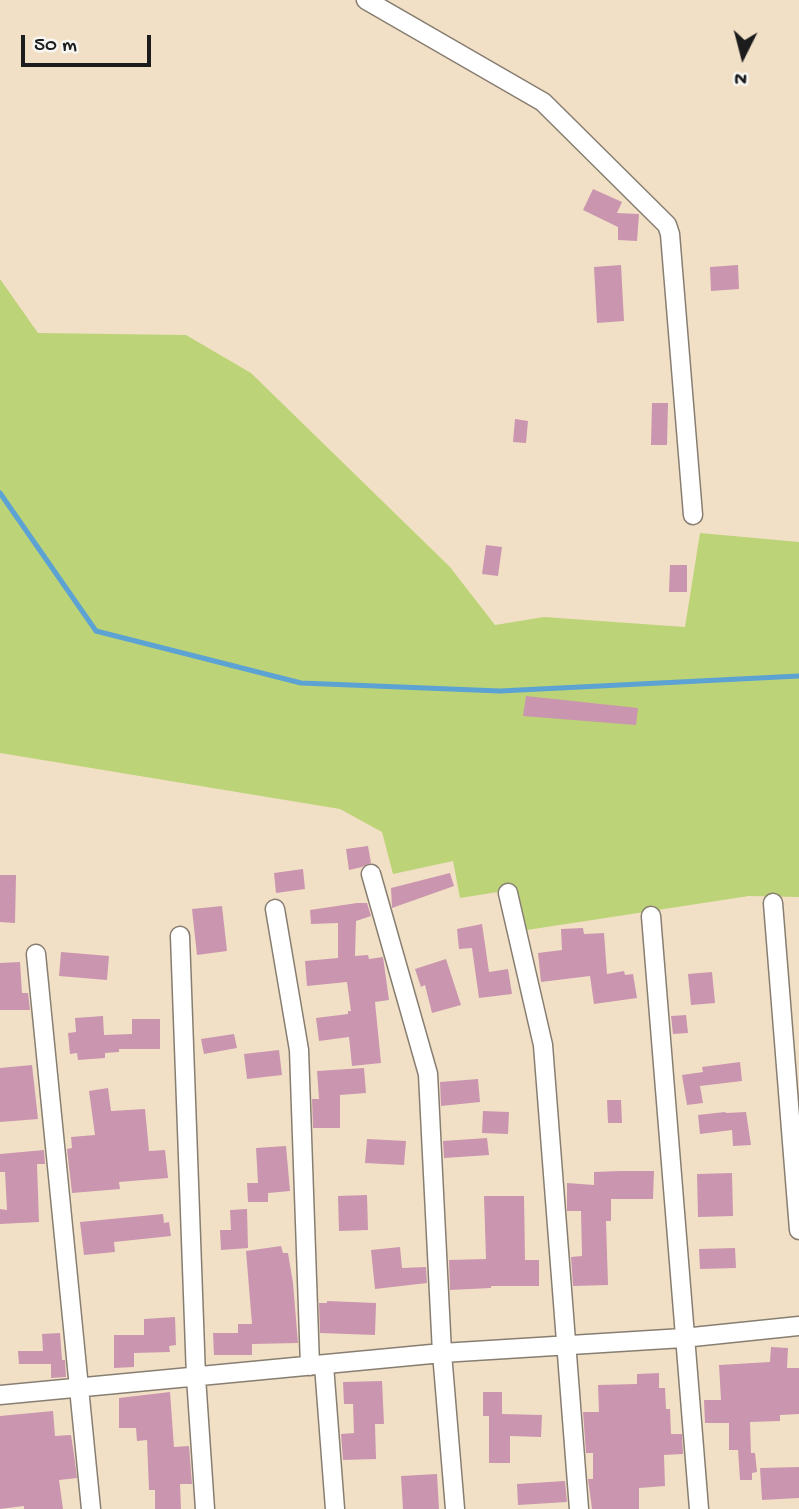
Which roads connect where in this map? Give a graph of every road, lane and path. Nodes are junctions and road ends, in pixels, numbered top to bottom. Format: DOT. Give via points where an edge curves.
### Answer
graph roads {
  1 [pos="366,0"];
  2 [pos="693,515"];
  3 [pos="371,874"];
  4 [pos="508,893"];
  5 [pos="773,903"];
  6 [pos="275,909"];
  7 [pos="651,916"];
  8 [pos="180,936"];
  9 [pos="36,954"];
  10 [pos="799,1230"];
  11 [pos="799,1325"];
  12 [pos="683,1338"];
  13 [pos="566,1345"];
  14 [pos="442,1353"];
  15 [pos="317,1366"];
  16 [pos="196,1377"];
  17 [pos="78,1389"];
  18 [pos="0,1395"];
  19 [pos="91,1509"];
  20 [pos="205,1509"];
  21 [pos="335,1509"];
  22 [pos="454,1509"];
  23 [pos="579,1509"];
  24 [pos="699,1509"];
  1 -- 2 [label="street" via="543,102 667,225"];
  3 -- 14 [label="street" via="428,1074"];
  4 -- 13 [label="street" via="543,1045"];
  5 -- 10 [label="street"];
  6 -- 15 [label="street" via="299,1050"];
  7 -- 12 [label="street"];
  8 -- 16 [label="street"];
  9 -- 17 [label="street"];
  11 -- 12 [label="street"];
  12 -- 13 [label="street"];
  12 -- 24 [label="street"];
  13 -- 14 [label="street"];
  13 -- 23 [label="street"];
  14 -- 15 [label="street"];
  14 -- 22 [label="street"];
  15 -- 16 [label="street"];
  15 -- 21 [label="street"];
  16 -- 17 [label="street"];
  16 -- 20 [label="street"];
  17 -- 18 [label="street"];
  17 -- 19 [label="street"];
}
